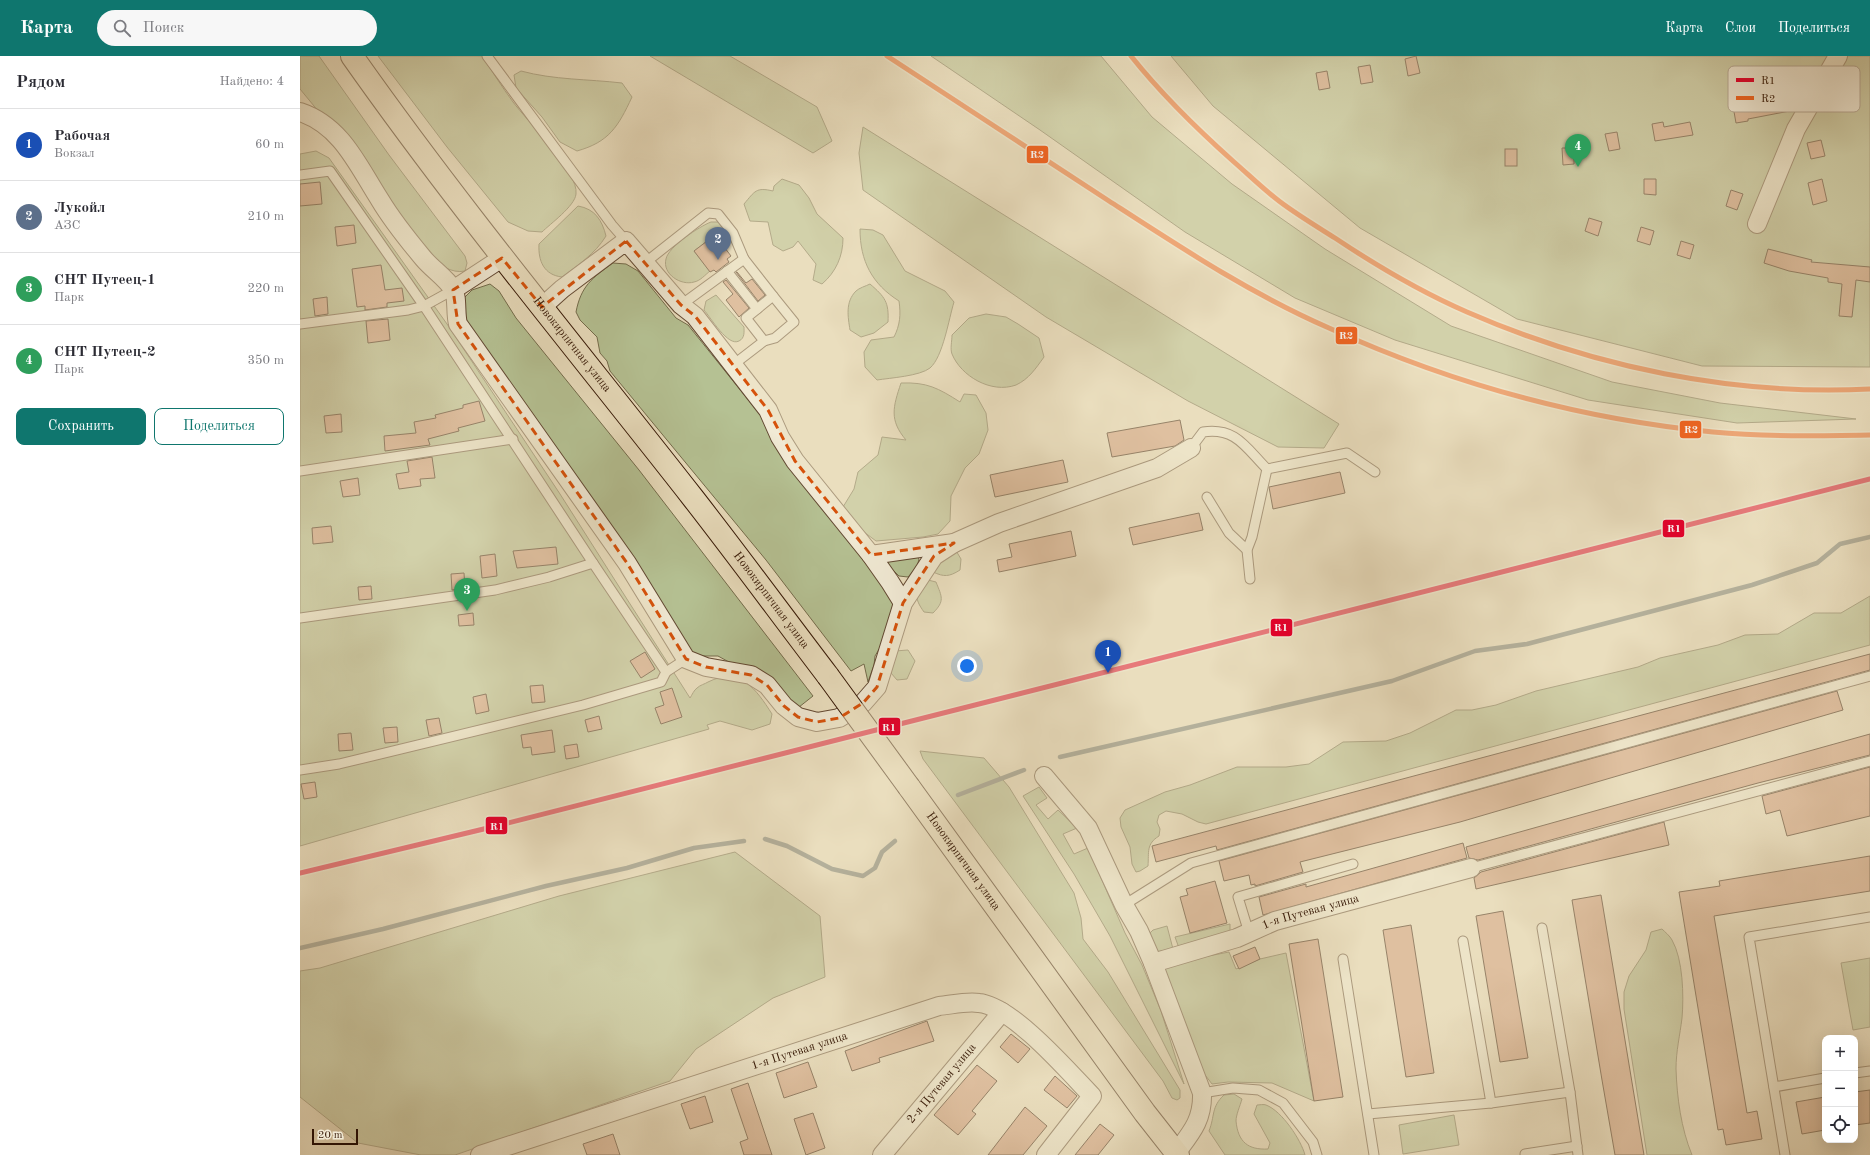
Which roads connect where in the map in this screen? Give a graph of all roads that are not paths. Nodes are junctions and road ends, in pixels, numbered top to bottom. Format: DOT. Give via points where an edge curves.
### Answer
graph roads {
  1 [pos="352,56"];
  2 [pos="487,56"];
  3 [pos="1838,56"];
  4 [pos="1832,66"];
  5 [pos="300,112"];
  6 [pos="1806,112"];
  7 [pos="300,175"];
  8 [pos="1758,224"];
  9 [pos="626,241"];
  10 [pos="502,258"];
  11 [pos="744,259"];
  12 [pos="646,262"];
  13 [pos="727,271"];
  14 [pos="453,290"];
  15 [pos="773,296"];
  16 [pos="424,306"];
  17 [pos="681,306"];
  18 [pos="542,307"];
  19 [pos="757,309"];
  20 [pos="300,324"];
  21 [pos="764,341"];
  22 [pos="733,365"];
  23 [pos="513,439"];
  24 [pos="1191,448"];
  25 [pos="1267,469"];
  26 [pos="300,471"];
  27 [pos="1375,472"];
  28 [pos="1208,497"];
  29 [pos="954,543"];
  30 [pos="1247,550"];
  31 [pos="871,554"];
  32 [pos="593,563"];
  33 [pos="1250,579"];
  34 [pos="902,603"];
  35 [pos="300,618"];
  36 [pos="686,659"];
  37 [pos="666,672"];
  38 [pos="1870,676"];
  39 [pos="1870,761"];
  40 [pos="300,770"];
  41 [pos="1044,776"];
  42 [pos="1353,864"];
  43 [pos="1471,868"];
  44 [pos="1124,905"];
  45 [pos="1870,917"];
  46 [pos="1542,928"];
  47 [pos="1249,933"];
  48 [pos="1463,941"];
  49 [pos="1343,960"];
  50 [pos="1153,963"];
  51 [pos="1002,1012"];
  52 [pos="1870,1071"];
  53 [pos="1858,1073"];
  54 [pos="1822,1079"];
  55 [pos="1774,1087"];
  56 [pos="1570,1092"];
  57 [pos="1202,1093"];
  58 [pos="1491,1102"];
  59 [pos="1368,1114"];
  60 [pos="1578,1150"];
  61 [pos="1177,1154"];
  62 [pos="1525,1154"];
  63 [pos="480,1155"];
  64 [pos="882,1155"];
  65 [pos="1046,1155"];
  66 [pos="1317,1155"];
  67 [pos="1374,1155"];
  68 [pos="1785,1155"];
  1 -- 10 [label="main road, Новокирпичная улица" via="400,125"];
  2 -- 9 [label="lane"];
  3 -- 4 [label="street"];
  5 -- 14 [label="street" via="325,124 350,151 379,200 424,260"];
  6 -- 8 [label="street" via="1796,129"];
  7 -- 16 [label="lane" via="330,171"];
  9 -- 12 [label="street"];
  9 -- 18 [label="street"];
  10 -- 14 [label="street"];
  10 -- 18 [label="main road, Новокирпичная улица"];
  11 -- 12 [label="lane" via="733,233 718,214 708,213"];
  11 -- 13 [label="lane"];
  11 -- 15 [label="lane"];
  12 -- 17 [label="street"];
  13 -- 17 [label="lane"];
  13 -- 19 [label="lane"];
  14 -- 16 [label="lane"];
  14 -- 36 [label="street" via="458,324 627,563"];
  15 -- 19 [label="lane"];
  15 -- 21 [label="lane" via="794,322 775,338"];
  16 -- 20 [label="lane"];
  16 -- 23 [label="lane"];
  17 -- 22 [label="street" via="695,316"];
  18 -- 61 [label="main road, Новокирпичная улица, bridge" via="828,676"];
  19 -- 21 [label="lane" via="746,318"];
  21 -- 22 [label="lane"];
  22 -- 31 [label="street" via="768,410 780,437 795,461"];
  23 -- 26 [label="lane"];
  23 -- 32 [label="lane"];
  24 -- 25 [label="lane" via="1203,432 1216,430 1234,435"];
  24 -- 29 [label="street" via="1157,468 999,523"];
  25 -- 27 [label="lane" via="1347,453"];
  25 -- 30 [label="lane"];
  28 -- 30 [label="lane" via="1228,533"];
  29 -- 31 [label="street"];
  29 -- 34 [label="street" via="934,556"];
  30 -- 33 [label="lane"];
  31 -- 34 [label="street"];
  32 -- 35 [label="lane" via="495,590"];
  32 -- 37 [label="lane"];
  34 -- 36 [label="street" via="877,687 863,703 839,718 817,722 798,717 784,706 768,685 751,675 706,667"];
  36 -- 37 [label="lane"];
  37 -- 40 [label="lane" via="661,682 583,705 347,762"];
  38 -- 44 [label="lane" via="1191,863"];
  39 -- 43 [label="lane"];
  41 -- 44 [label="street" via="1088,828"];
  42 -- 47 [label="lane" via="1238,897"];
  43 -- 47 [label="street, 1-я Путевая улица" via="1275,921"];
  44 -- 50 [label="street"];
  45 -- 55 [label="lane" via="1749,937"];
  46 -- 56 [label="lane"];
  47 -- 50 [label="street, 1-я Путевая улица"];
  48 -- 58 [label="lane"];
  49 -- 59 [label="lane"];
  50 -- 57 [label="street"];
  51 -- 63 [label="street, 1-я Путевая улица" via="980,1003 939,1006"];
  51 -- 64 [label="street, 2-я Путевая улица"];
  51 -- 65 [label="street, 1-я Путевая улица" via="1038,1039 1092,1096"];
  52 -- 53 [label="lane"];
  54 -- 55 [label="lane"];
  55 -- 68 [label="lane"];
  56 -- 58 [label="lane"];
  56 -- 60 [label="lane"];
  57 -- 61 [label="street" via="1203,1106 1199,1120"];
  57 -- 66 [label="lane" via="1233,1088 1260,1090 1283,1103 1313,1142"];
  58 -- 59 [label="lane"];
  59 -- 67 [label="lane"];
  60 -- 62 [label="lane"];
}
